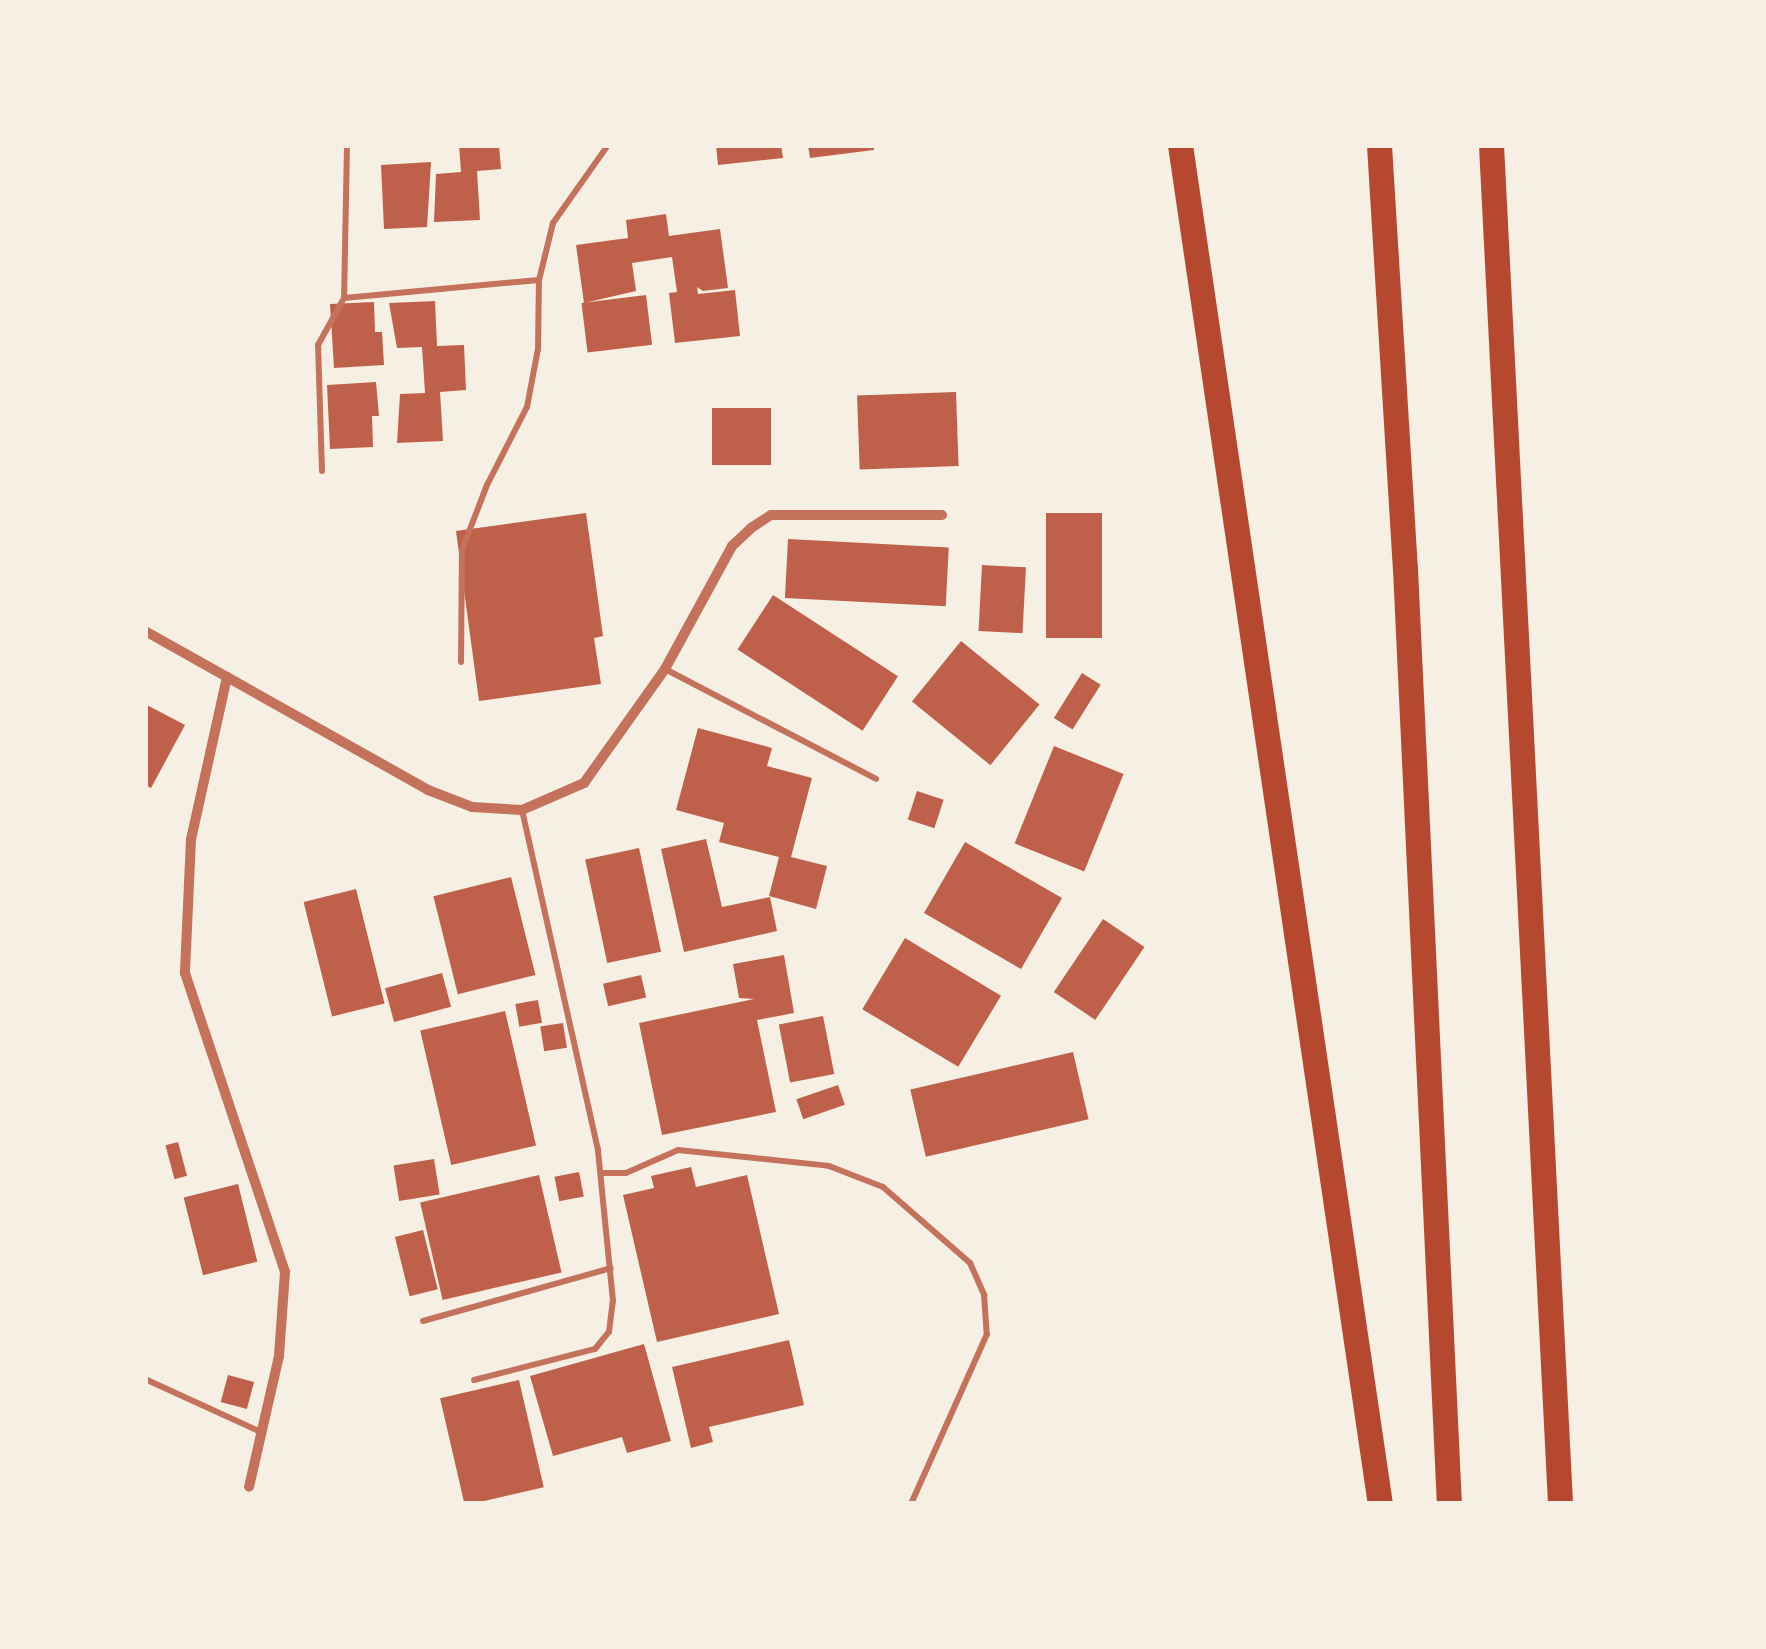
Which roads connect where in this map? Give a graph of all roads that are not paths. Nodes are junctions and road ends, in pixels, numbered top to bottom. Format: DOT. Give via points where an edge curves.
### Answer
graph roads {
  1 [pos="347,145"];
  2 [pos="608,145"];
  3 [pos="1180,145"];
  4 [pos="1379,145"];
  5 [pos="1491,145"];
  6 [pos="539,280"];
  7 [pos="344,298"];
  8 [pos="322,471"];
  9 [pos="942,514"];
  10 [pos="145,631"];
  11 [pos="461,662"];
  12 [pos="666,669"];
  13 [pos="227,677"];
  14 [pos="876,779"];
  15 [pos="522,810"];
  16 [pos="602,1173"];
  17 [pos="611,1268"];
  18 [pos="424,1321"];
  19 [pos="145,1378"];
  20 [pos="474,1380"];
  21 [pos="262,1432"];
  22 [pos="249,1487"];
  23 [pos="912,1504"];
  24 [pos="1380,1504"];
  25 [pos="1449,1504"];
  26 [pos="1560,1504"];
  1 -- 7 [label="lane"];
  2 -- 6 [label="lane" via="552,223"];
  3 -- 24 [label="highway"];
  4 -- 25 [label="highway"];
  5 -- 26 [label="highway"];
  6 -- 7 [label="lane"];
  6 -- 11 [label="lane" via="538,349 527,407 462,550"];
  7 -- 8 [label="lane" via="318,345"];
  9 -- 12 [label="street" via="771,515 732,546"];
  10 -- 13 [label="street"];
  12 -- 14 [label="lane"];
  12 -- 15 [label="street" via="584,783"];
  13 -- 15 [label="street" via="428,790 472,808"];
  13 -- 21 [label="street" via="191,840 185,973 285,1272 279,1356"];
  15 -- 16 [label="lane"];
  16 -- 17 [label="lane"];
  16 -- 23 [label="lane" via="626,1173 678,1150 829,1166 883,1187 970,1263 984,1295 986,1334"];
  17 -- 18 [label="lane"];
  17 -- 20 [label="lane" via="609,1332 594,1349"];
  19 -- 21 [label="lane"];
  21 -- 22 [label="street"];
}
